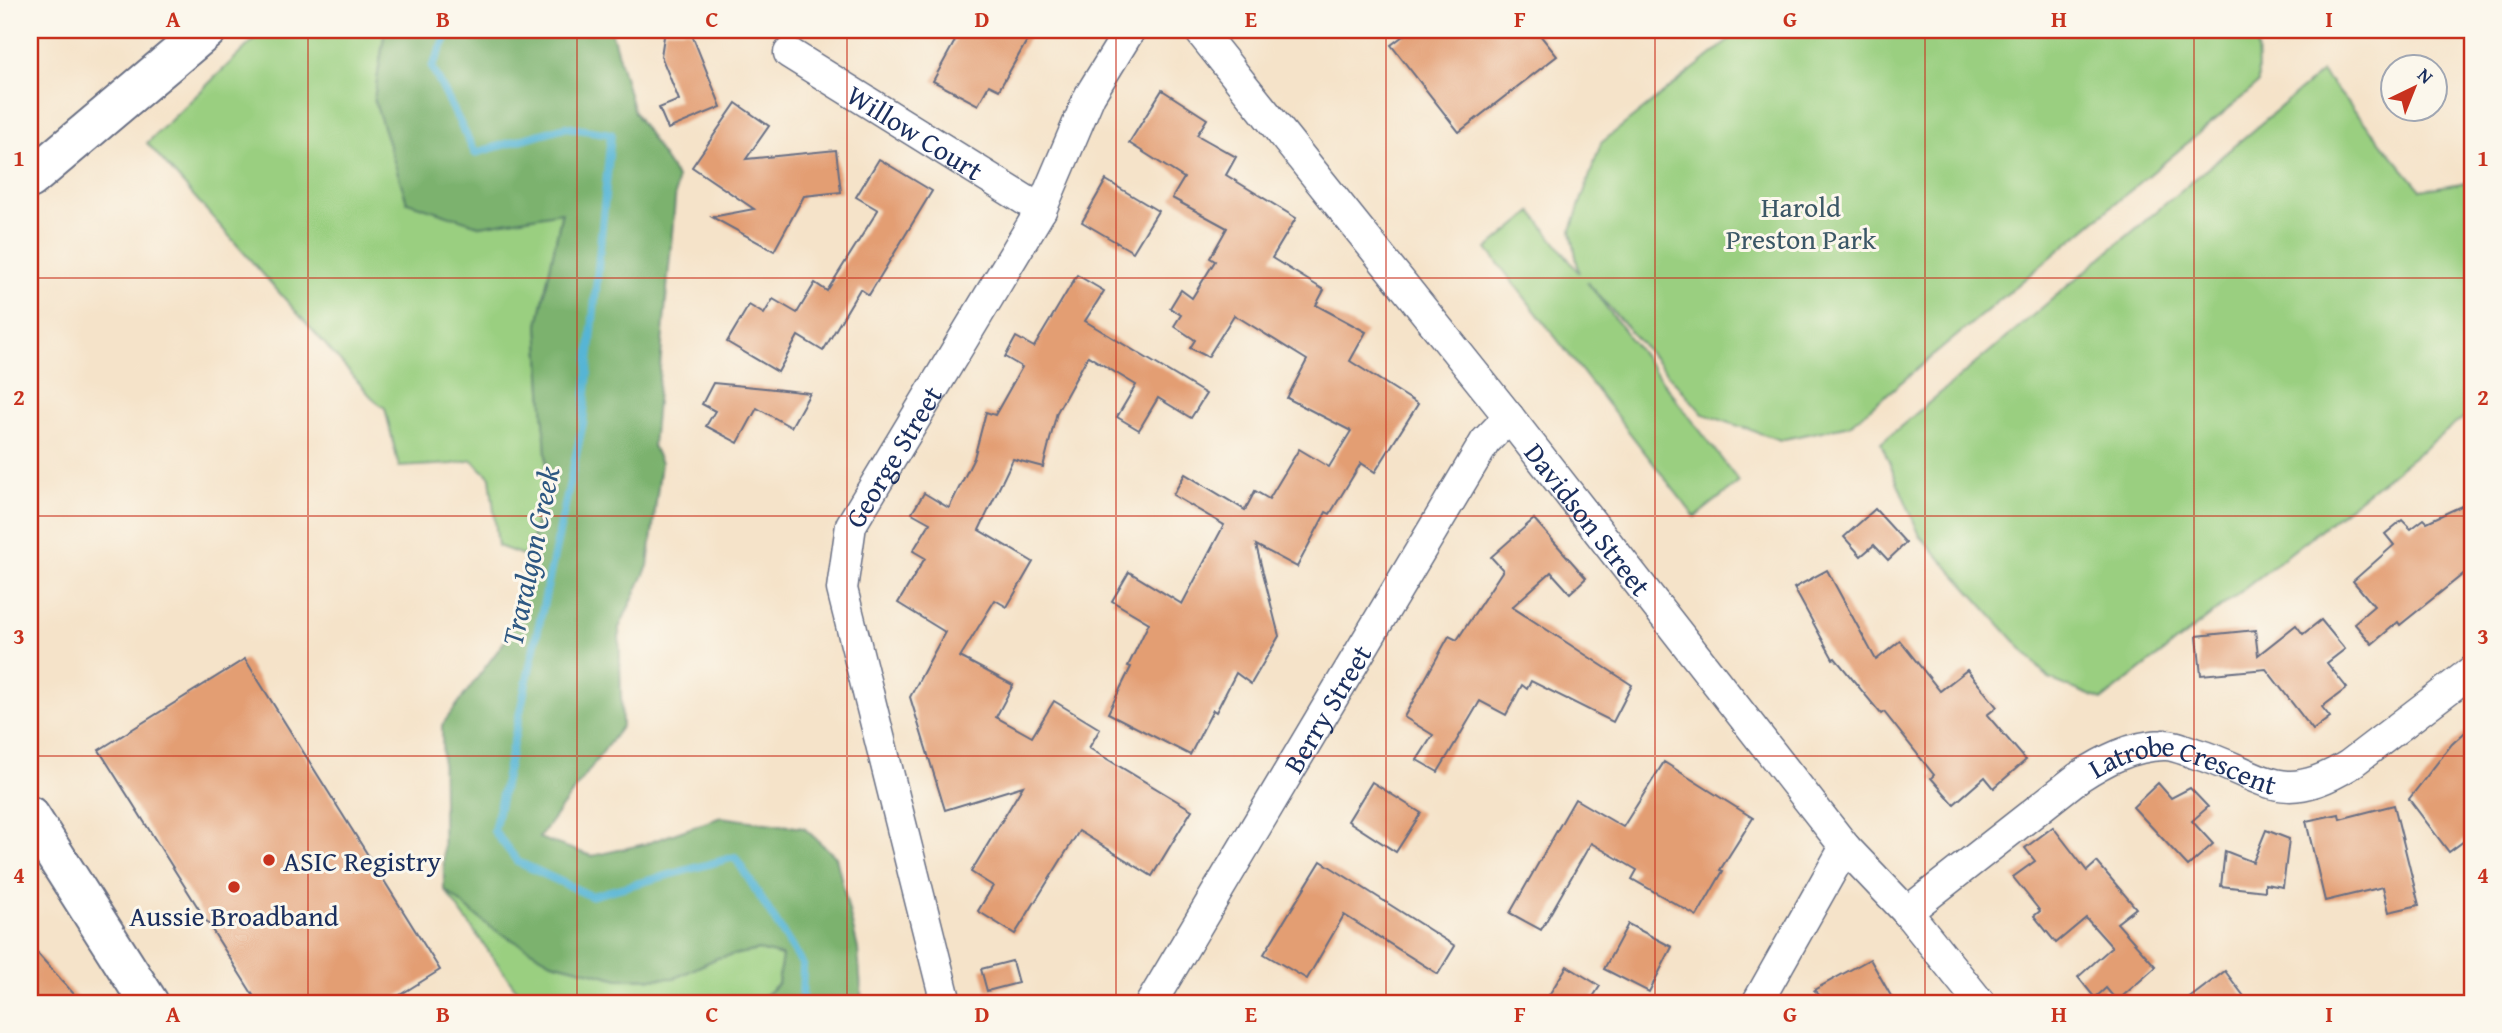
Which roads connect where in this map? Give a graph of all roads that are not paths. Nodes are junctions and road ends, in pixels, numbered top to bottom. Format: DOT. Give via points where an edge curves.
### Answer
graph roads {
  1 [pos="207,30"];
  2 [pos="1130,30"];
  3 [pos="1199,30"];
  4 [pos="789,54"];
  5 [pos="32,174"];
  6 [pos="1041,210"];
  7 [pos="1509,416"];
  8 [pos="2472,671"];
  9 [pos="30,816"];
  10 [pos="1845,847"];
  11 [pos="1907,912"];
  12 [pos="149,1003"];
  13 [pos="946,1003"];
  14 [pos="1151,1003"];
  15 [pos="1757,1003"];
  16 [pos="1980,1003"];
  1 -- 5 [label="street"];
  2 -- 6 [label="street, George Street" via="1090,95"];
  3 -- 7 [label="street, Davidson Street"];
  4 -- 6 [label="street, Willow Court"];
  6 -- 13 [label="street, George Street" via="852,525 842,589"];
  7 -- 10 [label="street, Davidson Street"];
  7 -- 14 [label="street, Berry Street" via="1485,442"];
  8 -- 11 [label="street, Latrobe Crescent" via="2349,765 2304,786 2274,786 2166,744 2107,758"];
  9 -- 12 [label="street"];
  10 -- 11 [label="street, Davidson Street"];
  10 -- 15 [label="street"];
  11 -- 16 [label="street, Davidson Street"];
}
